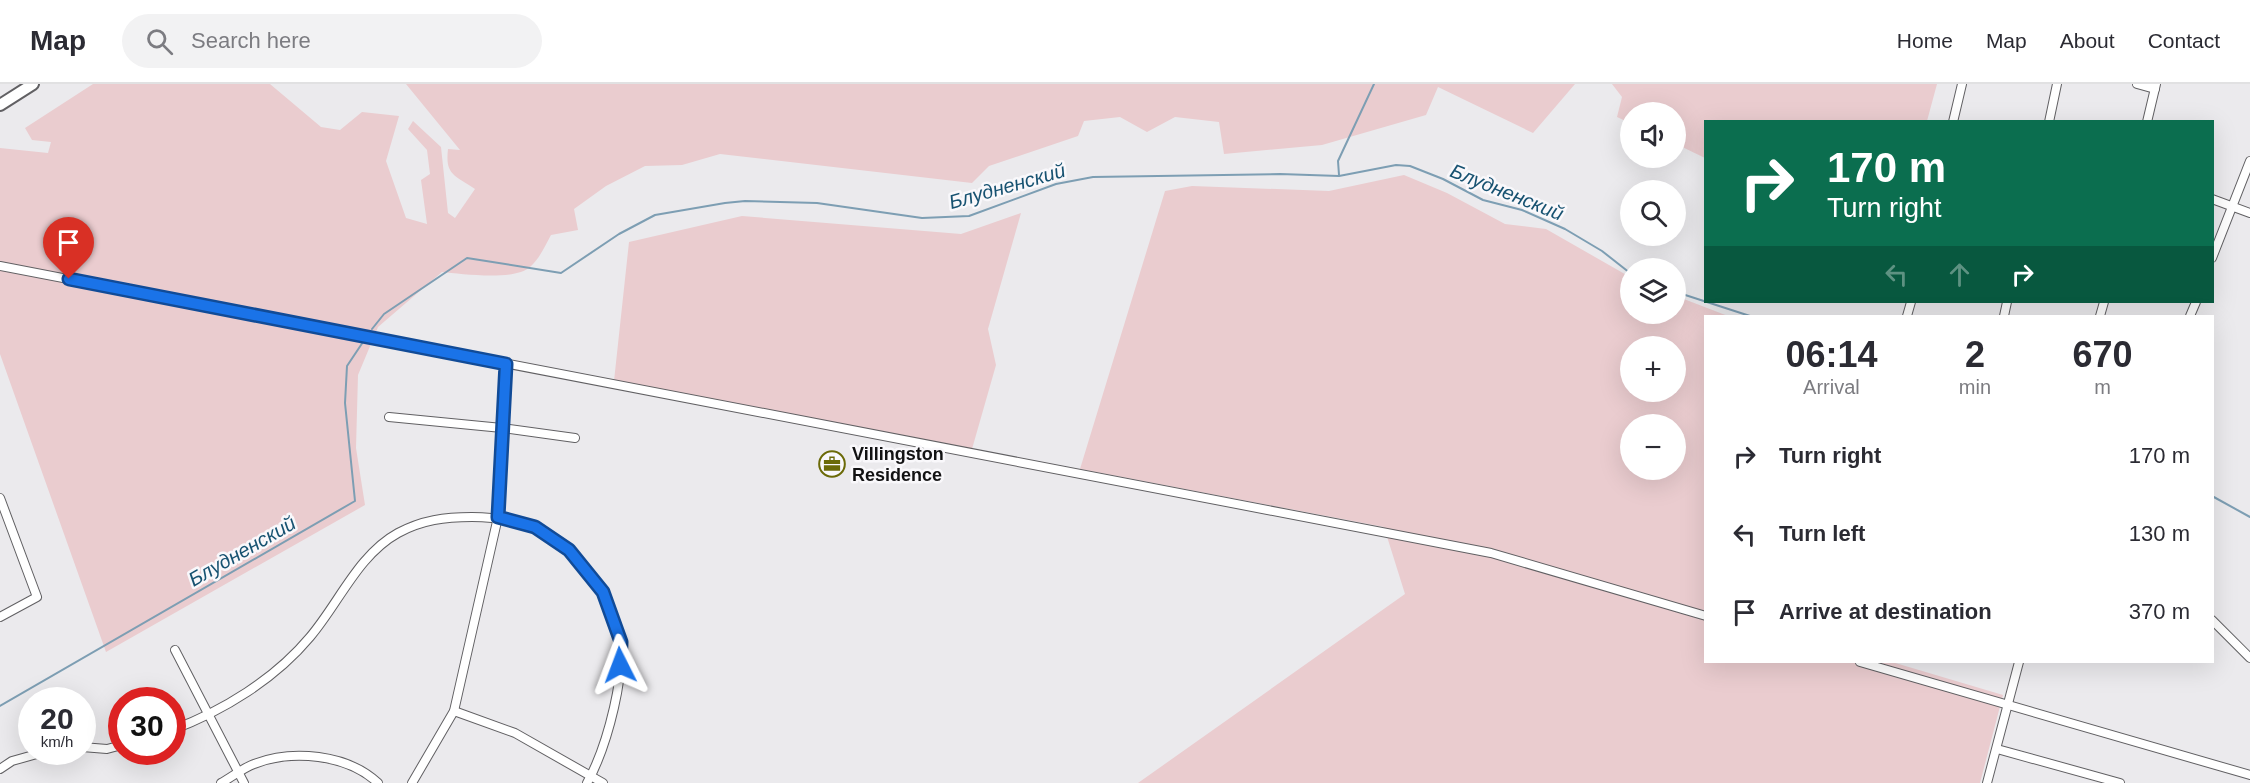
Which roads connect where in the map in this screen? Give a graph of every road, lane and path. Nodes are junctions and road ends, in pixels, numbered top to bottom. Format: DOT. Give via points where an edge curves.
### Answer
graph roads {
  1 [pos="33,84"];
  2 [pos="1962,84"];
  3 [pos="2057,84"];
  4 [pos="2136,84"];
  5 [pos="2156,86"];
  6 [pos="0,105"];
  7 [pos="1953,120"];
  8 [pos="2049,120"];
  9 [pos="2148,120"];
  10 [pos="2250,161"];
  11 [pos="2214,200"];
  12 [pos="2233,206"];
  13 [pos="2250,213"];
  14 [pos="2214,253"];
  15 [pos="0,266"];
  16 [pos="506,364"];
  17 [pos="389,417"];
  18 [pos="502,428"];
  19 [pos="575,438"];
  20 [pos="0,498"];
  21 [pos="498,517"];
  22 [pos="1704,615"];
  23 [pos="0,617"];
  24 [pos="2214,622"];
  25 [pos="175,650"];
  26 [pos="2250,658"];
  27 [pos="1864,663"];
  28 [pos="2019,663"];
  29 [pos="2008,704"];
  30 [pos="454,711"];
  31 [pos="209,715"];
  32 [pos="186,724"];
  33 [pos="1997,749"];
  34 [pos="18,759"];
  35 [pos="0,769"];
  36 [pos="239,772"];
  37 [pos="592,775"];
  38 [pos="2250,775"];
  39 [pos="221,783"];
  40 [pos="244,783"];
  41 [pos="378,783"];
  42 [pos="412,783"];
  43 [pos="587,783"];
  44 [pos="603,783"];
  45 [pos="1988,783"];
  46 [pos="2120,783"];
  1 -- 6 [label="street"];
  2 -- 7 [label="street"];
  3 -- 8 [label="street"];
  4 -- 5 [label="street"];
  5 -- 9 [label="street"];
  10 -- 12 [label="street"];
  11 -- 12 [label="street"];
  12 -- 13 [label="street"];
  12 -- 14 [label="street"];
  15 -- 16 [label="street"];
  16 -- 18 [label="street"];
  16 -- 22 [label="street" via="1491,553"];
  17 -- 18 [label="street"];
  18 -- 19 [label="street"];
  18 -- 21 [label="street"];
  20 -- 23 [label="street" via="37,597"];
  21 -- 30 [label="street"];
  21 -- 31 [label="street" via="437,517 397,534 370,554 309,638 258,684"];
  21 -- 37 [label="street" via="535,527 569,550 603,592 621,642 619,689"];
  24 -- 26 [label="street"];
  25 -- 31 [label="street"];
  27 -- 29 [label="street"];
  28 -- 29 [label="street"];
  29 -- 33 [label="street"];
  29 -- 38 [label="street"];
  30 -- 37 [label="street" via="515,733"];
  30 -- 42 [label="street"];
  31 -- 32 [label="street"];
  31 -- 36 [label="street"];
  33 -- 45 [label="street"];
  33 -- 46 [label="street"];
  34 -- 35 [label="street"];
  36 -- 39 [label="street"];
  36 -- 40 [label="street"];
  36 -- 41 [label="street" via="253,764 293,755 333,759"];
  37 -- 43 [label="street"];
  37 -- 44 [label="street"];
}
